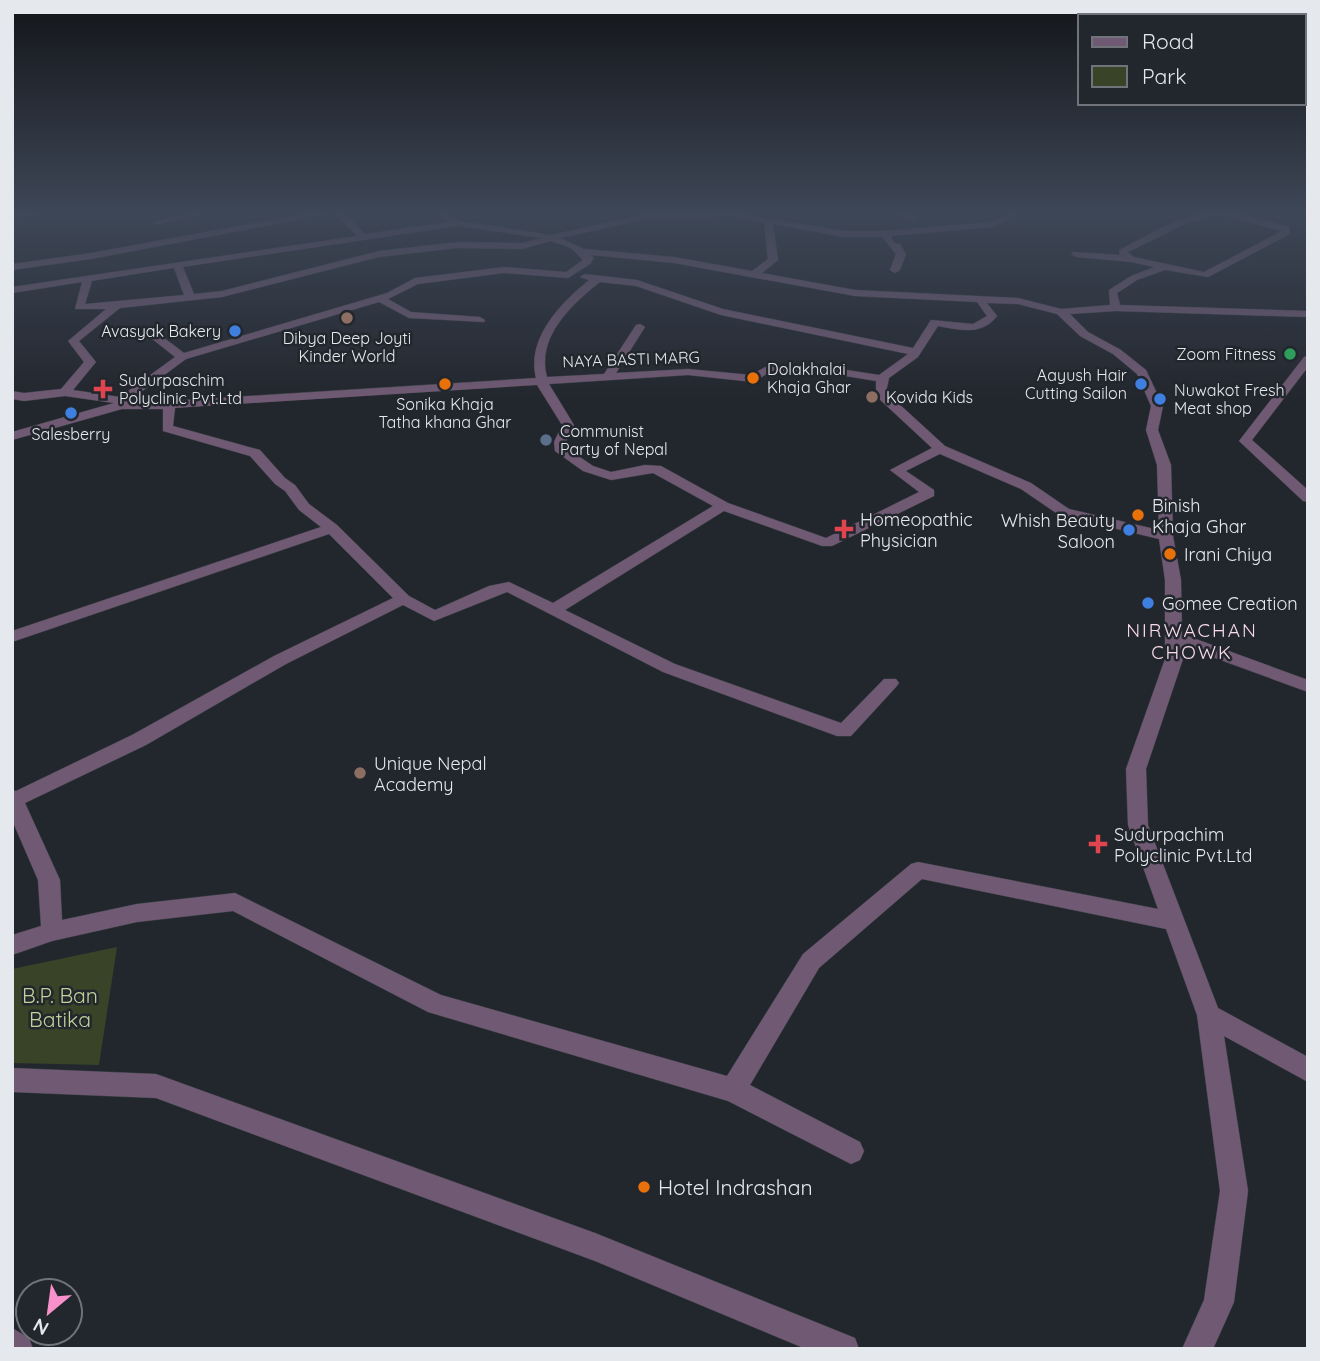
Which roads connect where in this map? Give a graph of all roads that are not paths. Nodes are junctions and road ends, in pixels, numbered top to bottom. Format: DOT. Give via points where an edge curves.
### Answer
graph roads {
  1 [pos="119,275"];
  2 [pos="181,275"];
  3 [pos="298,275"];
  4 [pos="466,275"];
  5 [pos="562,275"];
  6 [pos="568,275"];
  7 [pos="757,275"];
  8 [pos="1146,275"];
  9 [pos="88,279"];
  10 [pos="597,279"];
  11 [pos="12,290"];
  12 [pos="379,298"];
  13 [pos="191,299"];
  14 [pos="981,300"];
  15 [pos="117,305"];
  16 [pos="1116,308"];
  17 [pos="1061,312"];
  18 [pos="1308,314"];
  19 [pos="480,320"];
  20 [pos="640,327"];
  21 [pos="155,335"];
  22 [pos="916,352"];
  23 [pos="182,358"];
  24 [pos="1306,364"];
  25 [pos="607,378"];
  26 [pos="882,379"];
  27 [pos="541,380"];
  28 [pos="65,392"];
  29 [pos="12,395"];
  30 [pos="121,403"];
  31 [pos="169,405"];
  32 [pos="12,436"];
  33 [pos="940,449"];
  34 [pos="1308,498"];
  35 [pos="723,506"];
  36 [pos="332,528"];
  37 [pos="1166,536"];
  38 [pos="403,599"];
  39 [pos="553,610"];
  40 [pos="1174,636"];
  41 [pos="12,637"];
  42 [pos="890,683"];
  43 [pos="1308,686"];
  44 [pos="13,798"];
  45 [pos="1174,921"];
  46 [pos="52,932"];
  47 [pos="12,945"];
  48 [pos="1209,1015"];
  49 [pos="1308,1070"];
  50 [pos="12,1080"];
  51 [pos="733,1090"];
  52 [pos="851,1152"];
  53 [pos="12,1343"];
  54 [pos="18,1349"];
  55 [pos="844,1349"];
  56 [pos="1197,1349"];
  1 -- 9 [label="street"];
  2 -- 13 [label="street"];
  3 -- 13 [label="street"];
  4 -- 12 [label="street" via="415,281"];
  5 -- 6 [label="street"];
  6 -- 10 [label="street"];
  7 -- 14 [label="street" via="855,293"];
  8 -- 16 [label="street" via="1112,292"];
  9 -- 11 [label="street"];
  9 -- 15 [label="street" via="79,307"];
  10 -- 22 [label="street" via="637,284 720,312"];
  10 -- 27 [label="street" via="555,319 539,349"];
  12 -- 19 [label="street" via="409,315"];
  12 -- 23 [label="street"];
  13 -- 15 [label="street"];
  14 -- 17 [label="street" via="1018,301"];
  14 -- 22 [label="street" via="992,316 990,321 978,327 935,323"];
  15 -- 28 [label="street" via="73,341 90,362"];
  16 -- 17 [label="street"];
  16 -- 18 [label="street"];
  17 -- 37 [label="street" via="1084,334 1142,372 1157,407 1152,430 1164,465"];
  20 -- 25 [label="street"];
  21 -- 23 [label="street"];
  22 -- 26 [label="street"];
  23 -- 30 [label="street"];
  24 -- 34 [label="street" via="1245,441"];
  25 -- 26 [label="street, NAYA BASTI MARG" via="688,372 754,379 769,368 821,369"];
  25 -- 27 [label="street, NAYA BASTI MARG"];
  26 -- 33 [label="street" via="880,393"];
  27 -- 31 [label="street, NAYA BASTI MARG"];
  27 -- 35 [label="street" via="568,425 560,442 562,451 573,460 618,476 644,466 656,469"];
  28 -- 29 [label="street"];
  28 -- 30 [label="street"];
  30 -- 31 [label="street, NAYA BASTI MARG"];
  30 -- 32 [label="street"];
  31 -- 36 [label="street" via="167,428 255,453 304,507"];
  33 -- 35 [label="street" via="897,470 929,493 827,543"];
  33 -- 37 [label="street" via="1027,486 1064,512"];
  35 -- 39 [label="street"];
  36 -- 38 [label="street"];
  36 -- 41 [label="street"];
  37 -- 40 [label="street"];
  38 -- 39 [label="street" via="434,616 509,587"];
  38 -- 44 [label="street" via="280,660 139,740"];
  39 -- 42 [label="street" via="669,668 845,731"];
  40 -- 43 [label="street"];
  40 -- 45 [label="street" via="1174,659 1136,769 1138,825"];
  44 -- 46 [label="street" via="49,880"];
  45 -- 48 [label="street"];
  45 -- 51 [label="street" via="918,870 811,961"];
  46 -- 47 [label="street"];
  46 -- 51 [label="street" via="137,914 235,902 436,1004"];
  48 -- 49 [label="street"];
  48 -- 56 [label="street" via="1234,1191 1219,1301"];
  50 -- 55 [label="street" via="156,1086 595,1247"];
  51 -- 52 [label="street"];
  53 -- 54 [label="street"];
}
